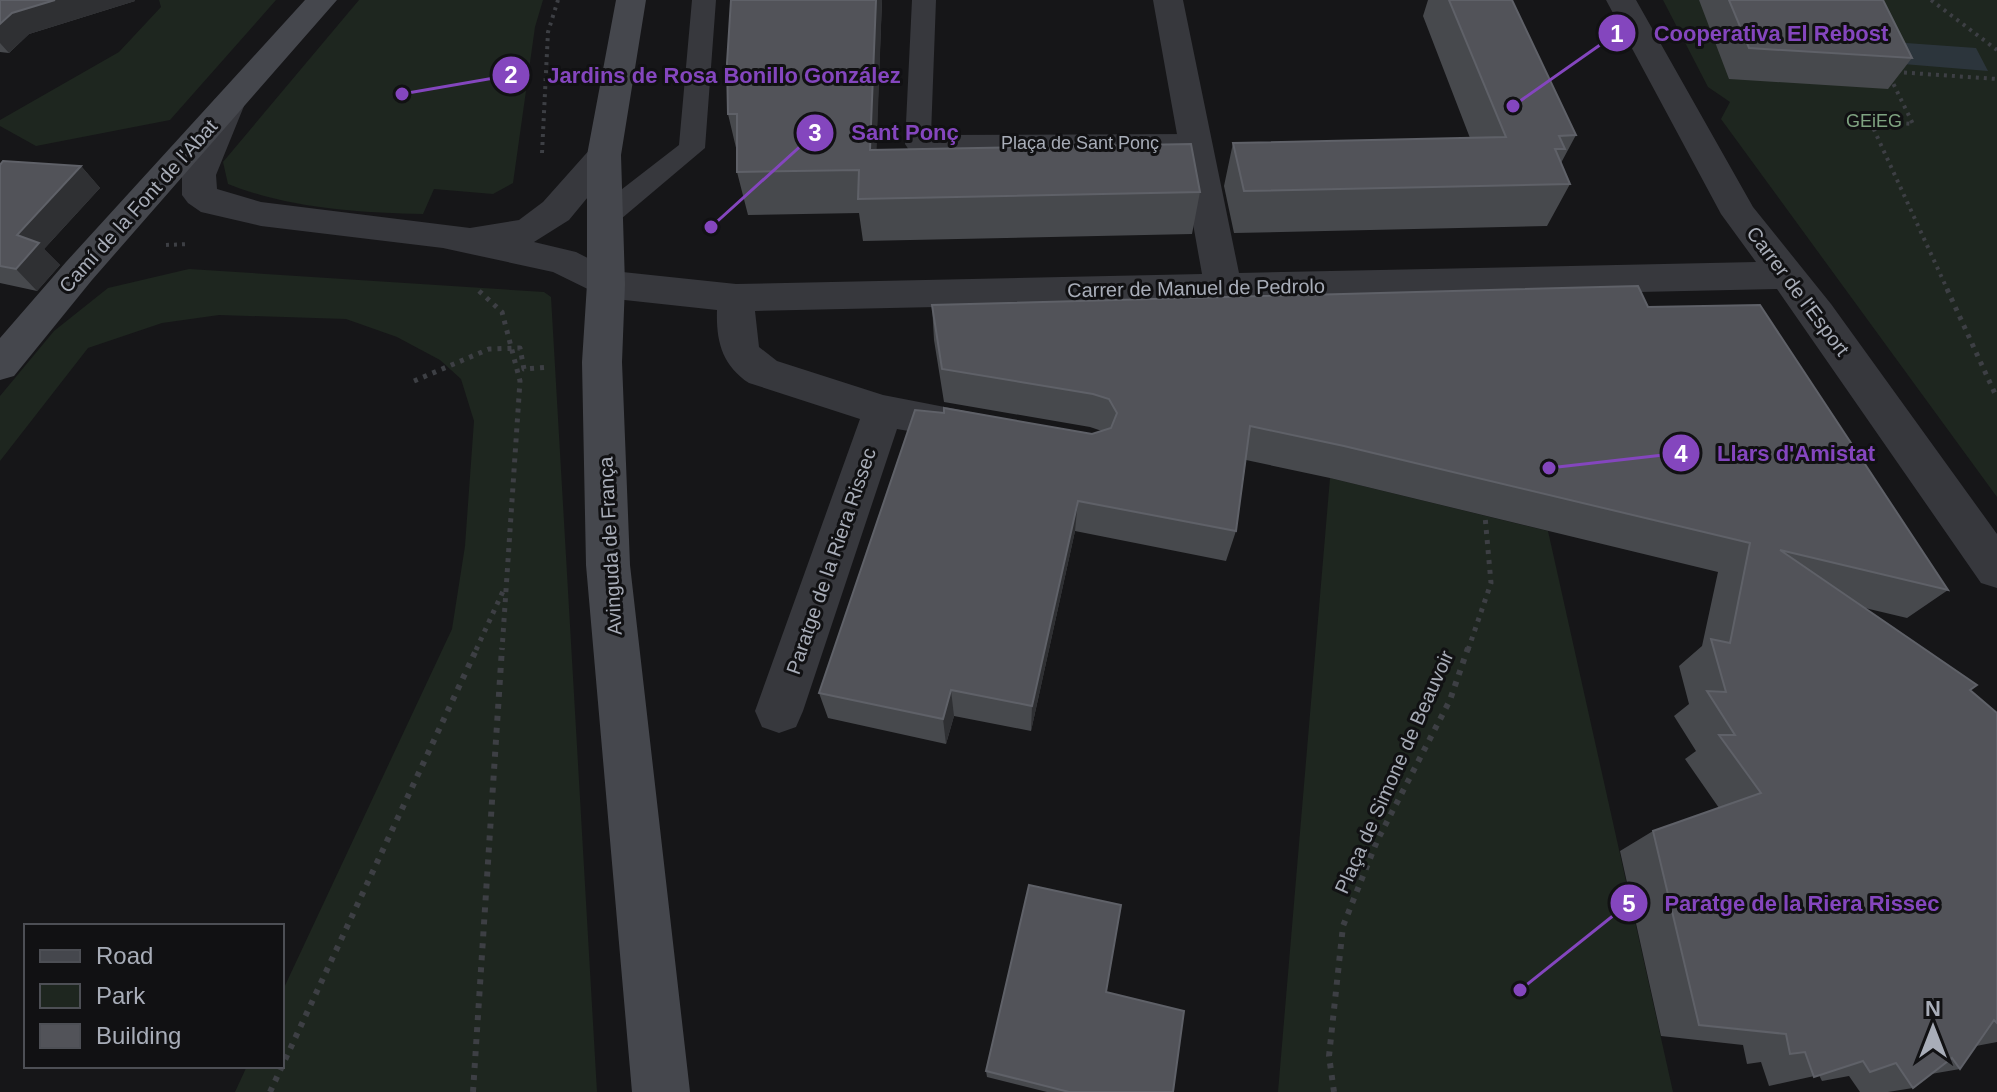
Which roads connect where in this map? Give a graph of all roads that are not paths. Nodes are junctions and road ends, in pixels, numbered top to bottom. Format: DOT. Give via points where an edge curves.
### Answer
graph roads {
  1 [pos="322,0"];
  2 [pos="631,0"];
  3 [pos="704,0"];
  4 [pos="924,0"];
  5 [pos="1168,0"];
  6 [pos="1621,0"];
  7 [pos="227,106"];
  8 [pos="1195,143"];
  9 [pos="604,155"];
  10 [pos="605,217"];
  11 [pos="465,239"];
  12 [pos="1786,275"];
  13 [pos="606,284"];
  14 [pos="1223,288"];
  15 [pos="736,298"];
  16 [pos="0,365"];
  17 [pos="883,411"];
  18 [pos="1001,431"];
  19 [pos="1997,569"];
  20 [pos="779,711"];
  21 [pos="661,1092"];
  1 -- 7 [label="main road"];
  2 -- 9 [label="main road, Avinguda de França"];
  3 -- 10 [label="lane" via="692,148"];
  4 -- 8 [label="lane, Plaça de Sant Ponç" via="918,144"];
  5 -- 8 [label="street"];
  6 -- 12 [label="street, Carrer de l'Esport" via="1739,214"];
  7 -- 11 [label="street, Camí de la Font de l'Abat" via="199,175 200,195 214,203 261,214"];
  7 -- 16 [label="main road, Camí de la Font de l'Abat"];
  8 -- 14 [label="street"];
  9 -- 10 [label="main road, Avinguda de França"];
  9 -- 11 [label="street, Camí de la Font de l'Abat" via="556,211 528,231"];
  10 -- 13 [label="main road, Avinguda de França"];
  11 -- 13 [label="street, Camí de la Font de l'Abat" via="563,261"];
  12 -- 14 [label="street, Carrer de Manuel de Pedrolo"];
  12 -- 19 [label="street, Carrer de l'Esport"];
  13 -- 15 [label="street, Carrer de Manuel de Pedrolo"];
  13 -- 21 [label="main road, Avinguda de França" via="602,362 608,565"];
  14 -- 15 [label="street, Carrer de Manuel de Pedrolo"];
  15 -- 17 [label="street" via="737,345 749,364"];
  17 -- 18 [label="street"];
  17 -- 20 [label="street, Paratge de la Riera Rissec"];
}
